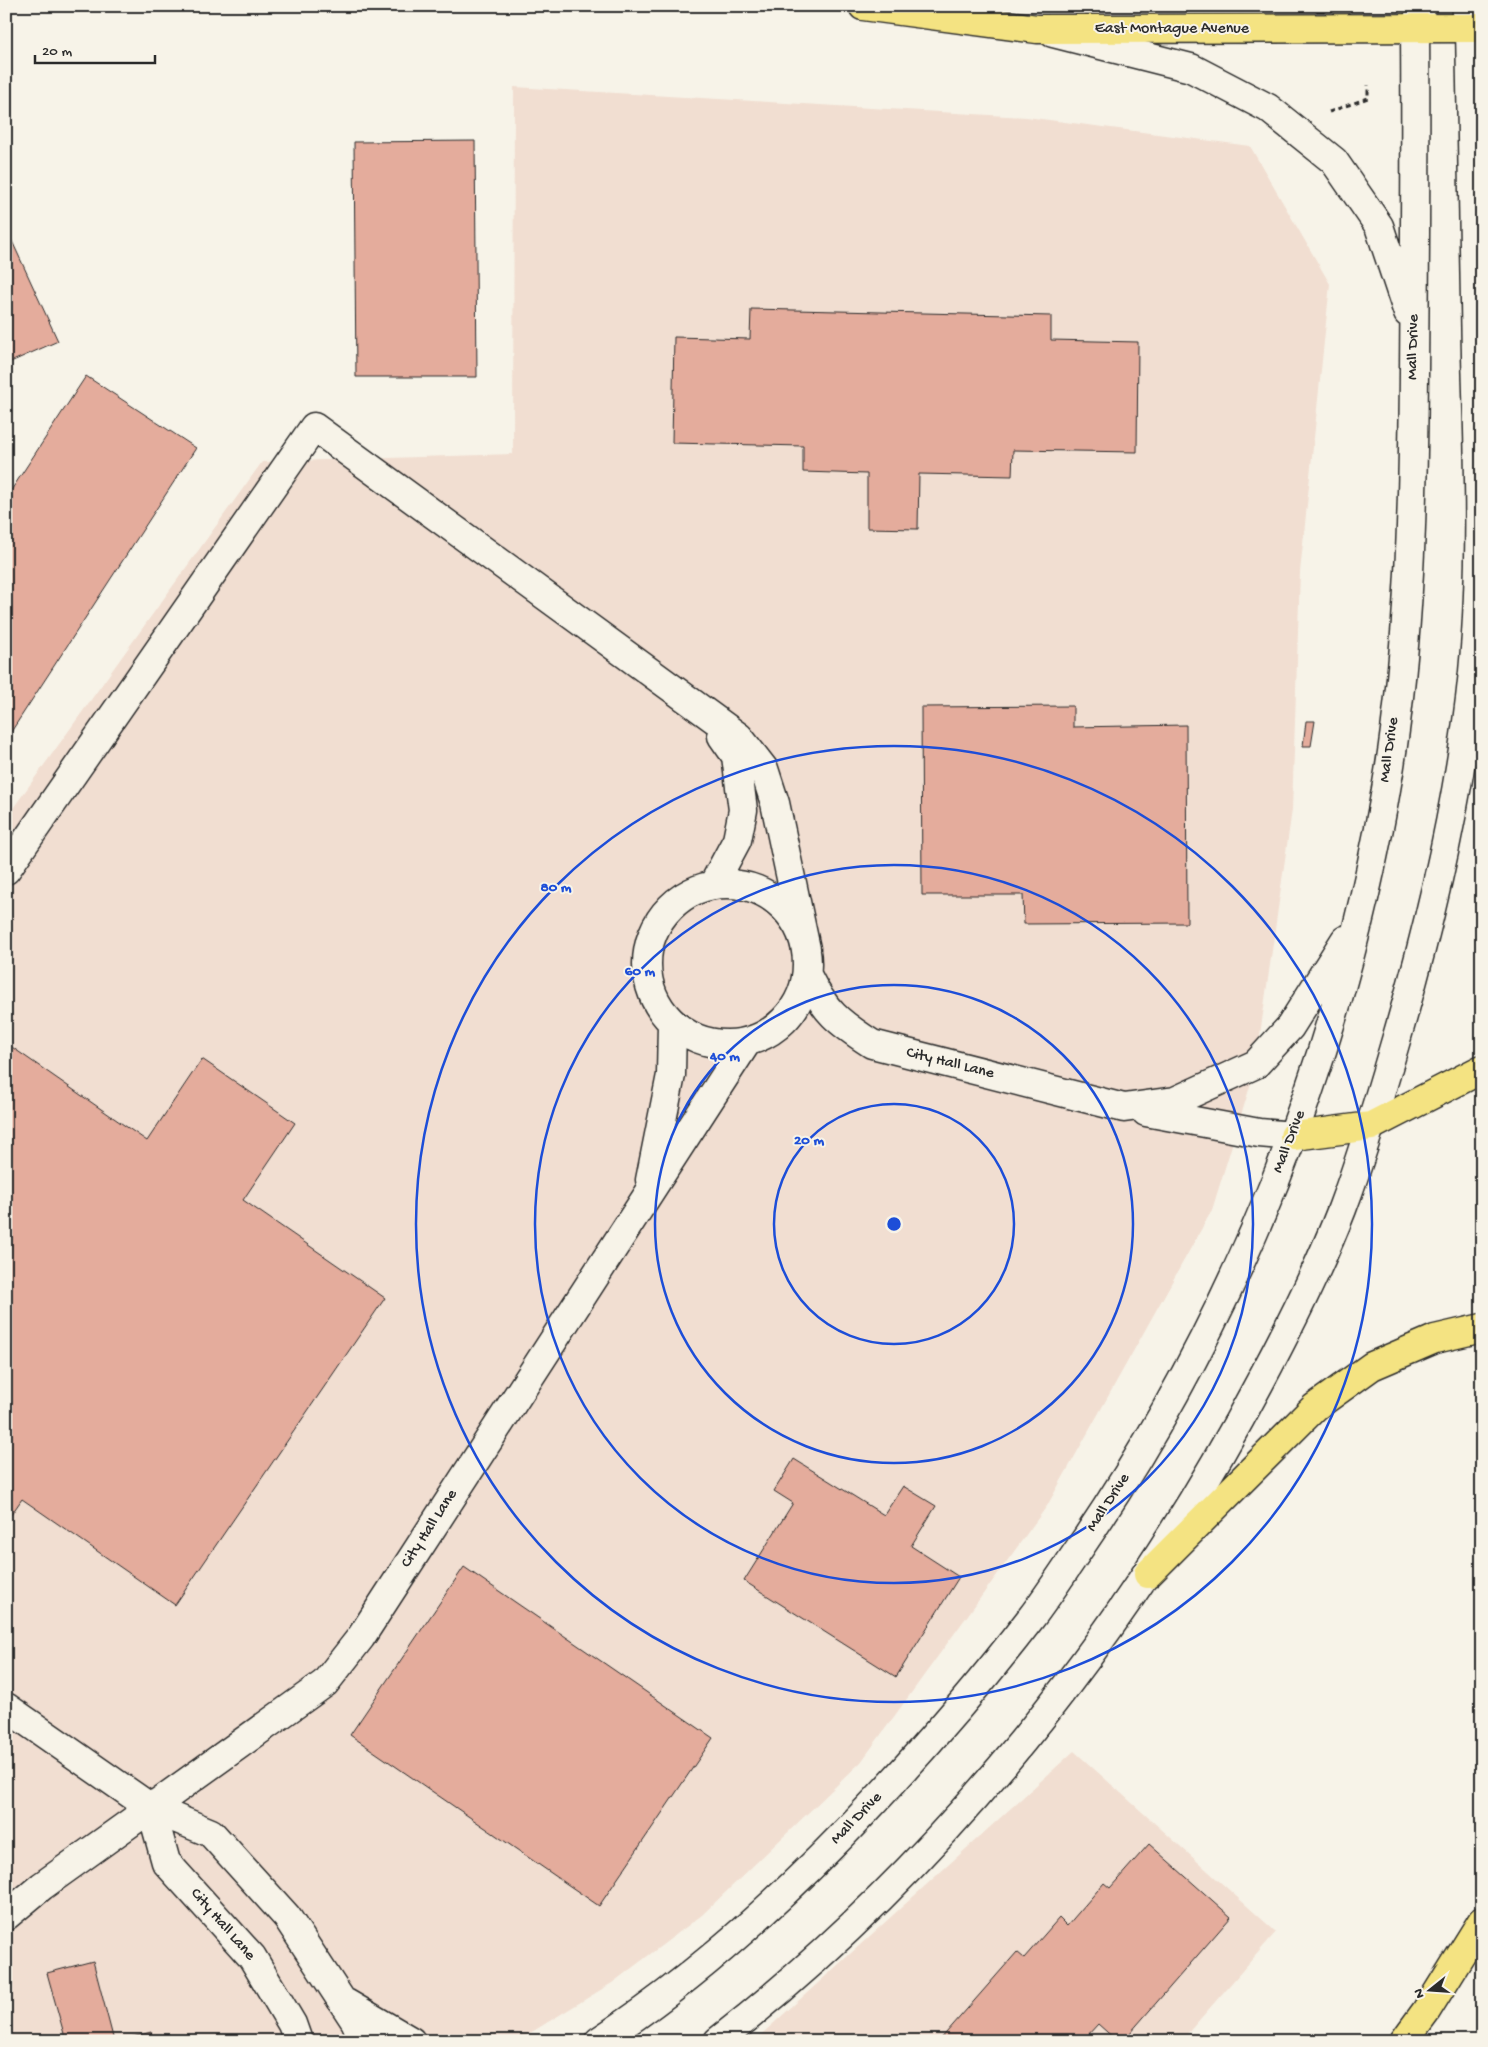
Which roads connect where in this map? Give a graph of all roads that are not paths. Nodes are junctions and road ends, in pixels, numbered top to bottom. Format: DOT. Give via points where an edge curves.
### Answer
graph roads {
  1 [pos="863,6"];
  2 [pos="1418,17"];
  3 [pos="1473,21"];
  4 [pos="1037,29"];
  5 [pos="1482,218"];
  6 [pos="1474,247"];
  7 [pos="1414,334"];
  8 [pos="705,710"];
  9 [pos="6,870"];
  10 [pos="713,885"];
  11 [pos="1359,918"];
  12 [pos="807,962"];
  13 [pos="672,1023"];
  14 [pos="747,1042"];
  15 [pos="1482,1069"];
  16 [pos="1124,1108"];
  17 [pos="1371,1126"];
  18 [pos="1294,1136"];
  19 [pos="648,1192"];
  20 [pos="1482,1328"];
  21 [pos="1148,1574"];
  22 [pos="6,1706"];
  23 [pos="151,1808"];
  24 [pos="6,1916"];
  25 [pos="1482,1921"];
  26 [pos="342,2001"];
  27 [pos="298,2041"];
  28 [pos="364,2041"];
  29 [pos="411,2041"];
  30 [pos="599,2041"];
  31 [pos="718,2041"];
  32 [pos="1404,2041"];
  1 -- 4 [label="main road, East Montague Avenue"];
  2 -- 3 [label="main road, East Montague Avenue"];
  2 -- 4 [label="main road, East Montague Avenue"];
  2 -- 7 [label="street, Mall Drive"];
  3 -- 6 [label="street"];
  4 -- 7 [label="street" via="1191,68 1268,108 1327,155 1378,226"];
  5 -- 6 [label="street"];
  6 -- 17 [label="street" via="1481,529 1473,672 1452,814 1422,953"];
  7 -- 11 [label="street, Mall Drive" via="1413,479 1405,627 1389,770"];
  8 -- 9 [label="street" via="314,427"];
  8 -- 10 [label="street" via="736,756 743,810 737,840"];
  8 -- 12 [label="street" via="739,737 764,769 775,803"];
  10 -- 12 [label="street" via="736,884 761,891 782,905 798,925"];
  10 -- 13 [label="street" via="687,893 667,909 653,930 646,954 647,982 659,1009"];
  11 -- 16 [label="street, City Hall Lane" via="1290,1027 1256,1064 1175,1101"];
  11 -- 18 [label="street, Mall Drive" via="1330,1029"];
  12 -- 14 [label="street" via="799,1002 782,1024"];
  12 -- 16 [label="street, City Hall Lane" via="819,1000 839,1023 872,1044"];
  13 -- 14 [label="street" via="703,1042 731,1045"];
  13 -- 19 [label="street, City Hall Lane" via="671,1075"];
  14 -- 19 [label="street, City Hall Lane"];
  15 -- 17 [label="main road"];
  16 -- 18 [label="street, City Hall Lane" via="1259,1133"];
  17 -- 18 [label="main road"];
  17 -- 21 [label="street" via="1341,1212 1292,1322 1225,1448"];
  18 -- 30 [label="street, Mall Drive" via="1190,1368 1119,1491 1034,1614 942,1729 845,1833 735,1938 623,2026"];
  19 -- 23 [label="street, City Hall Lane" via="361,1637 325,1683"];
  20 -- 21 [label="main road" via="1435,1339 1372,1366 1315,1408"];
  21 -- 31 [label="street" via="1062,1693 963,1809 868,1911 760,2008"];
  22 -- 23 [label="street"];
  23 -- 24 [label="street" via="42,1886"];
  23 -- 26 [label="street" via="211,1833 287,1916"];
  23 -- 27 [label="street, City Hall Lane" via="166,1862 252,1957 292,2024"];
  25 -- 32 [label="main road"];
  26 -- 28 [label="street"];
  26 -- 29 [label="street"];
}
